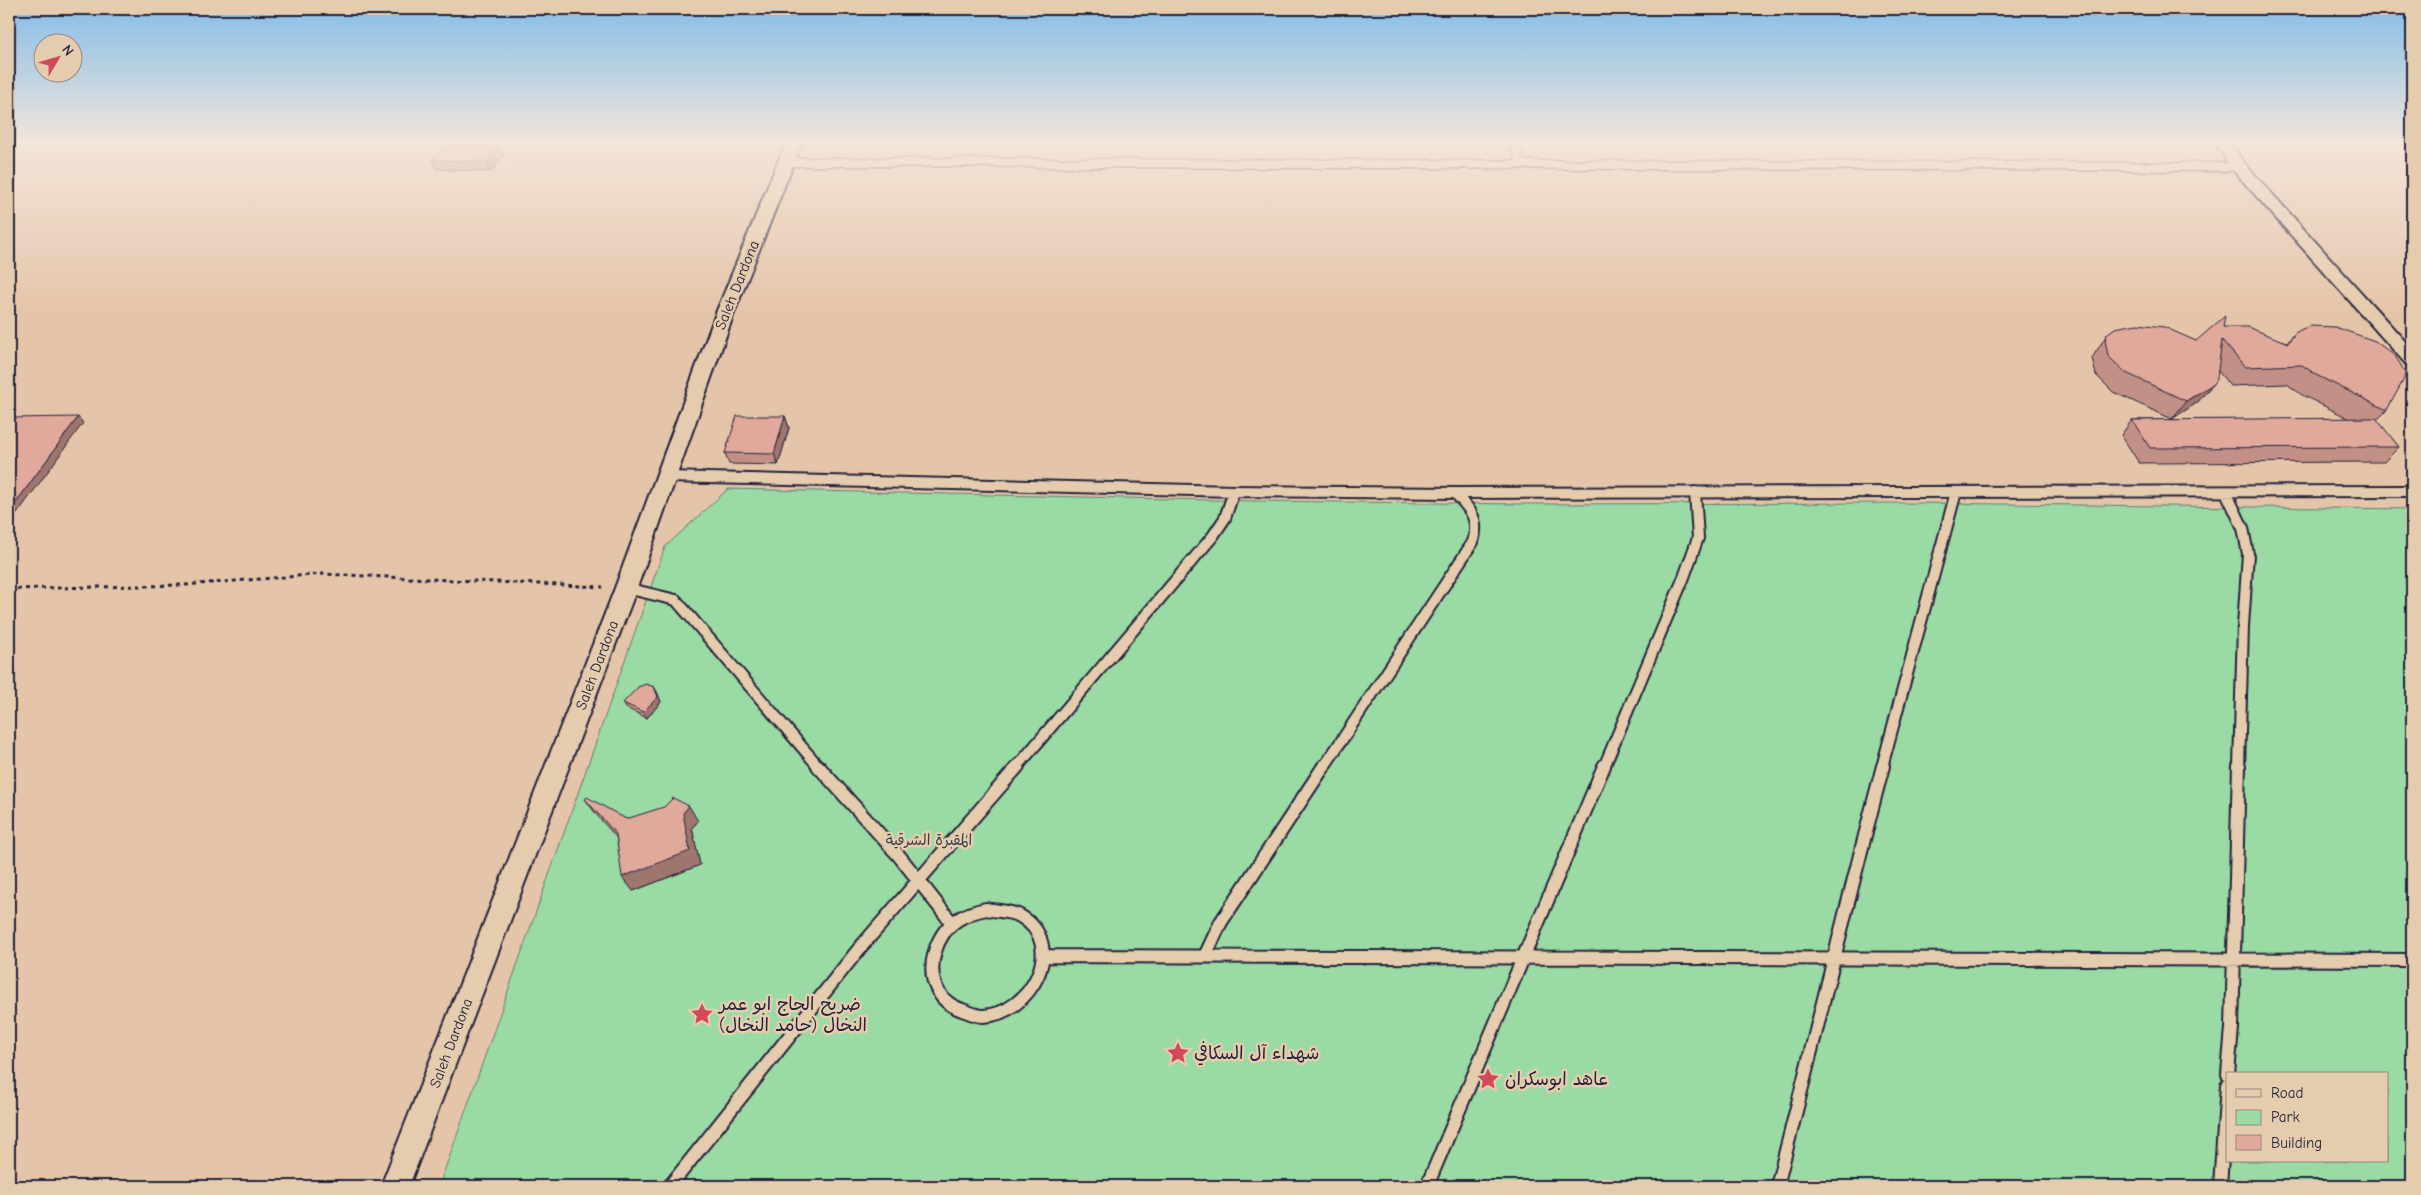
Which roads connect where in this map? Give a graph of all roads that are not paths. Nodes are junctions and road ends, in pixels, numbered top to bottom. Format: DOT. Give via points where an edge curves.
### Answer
graph roads {
  1 [pos="772,198"];
  2 [pos="2267,198"];
  3 [pos="2412,360"];
  4 [pos="666,477"];
  5 [pos="1234,491"];
  6 [pos="2412,491"];
  7 [pos="1695,492"];
  8 [pos="1956,492"];
  9 [pos="2226,492"];
  10 [pos="1455,493"];
  11 [pos="626,588"];
  12 [pos="918,879"];
  13 [pos="952,923"];
  14 [pos="1044,956"];
  15 [pos="1205,956"];
  16 [pos="1524,956"];
  17 [pos="1835,958"];
  18 [pos="2233,959"];
  19 [pos="2412,960"];
  20 [pos="2228,1072"];
  21 [pos="2226,1099"];
  22 [pos="395,1186"];
  23 [pos="670,1186"];
  24 [pos="1427,1186"];
  25 [pos="1777,1186"];
  26 [pos="2220,1186"];
  1 -- 4 [label="street, Saleh Dardona" via="725,313"];
  2 -- 3 [label="street"];
  4 -- 5 [label="lane"];
  4 -- 11 [label="street, Saleh Dardona"];
  5 -- 10 [label="lane"];
  5 -- 12 [label="lane" via="1225,518 1208,542 1024,761"];
  6 -- 9 [label="lane"];
  7 -- 8 [label="lane"];
  7 -- 10 [label="lane"];
  7 -- 16 [label="lane" via="1698,538"];
  8 -- 9 [label="lane"];
  8 -- 17 [label="lane"];
  9 -- 18 [label="lane" via="2243,528 2248,554 2242,646"];
  10 -- 15 [label="lane" via="1476,518 1478,528 1473,542 1221,922"];
  11 -- 12 [label="lane" via="676,600 784,730"];
  11 -- 22 [label="street, Saleh Dardona"];
  12 -- 13 [label="lane"];
  12 -- 23 [label="lane"];
  13 -- 14 [label="lane" via="986,908 1020,915 1033,925 1041,939"];
  13 -- 14 [label="lane" via="932,954 931,972 936,989 946,1003 962,1012 981,1016 1000,1013 1018,1004 1033,990 1042,974"];
  14 -- 15 [label="lane"];
  15 -- 16 [label="lane"];
  16 -- 17 [label="lane"];
  16 -- 24 [label="lane"];
  17 -- 18 [label="lane"];
  17 -- 25 [label="lane"];
  18 -- 19 [label="lane"];
  18 -- 20 [label="lane"];
  21 -- 26 [label="lane"];
}
